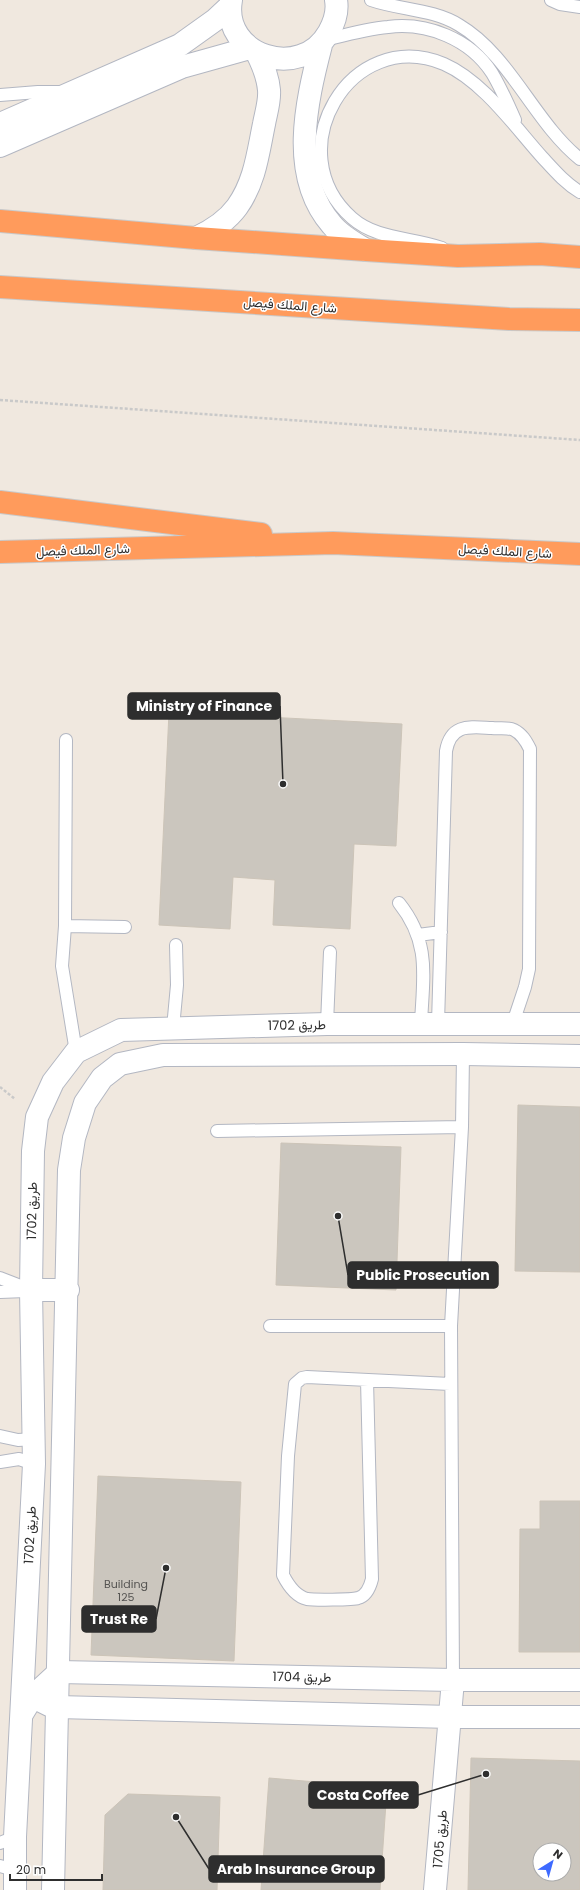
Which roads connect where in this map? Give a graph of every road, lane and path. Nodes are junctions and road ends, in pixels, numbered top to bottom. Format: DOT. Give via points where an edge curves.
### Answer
graph roads {
  1 [pos="336,0"];
  2 [pos="372,0"];
  3 [pos="551,0"];
  4 [pos="231,3"];
  5 [pos="580,7"];
  6 [pos="474,36"];
  7 [pos="323,43"];
  8 [pos="467,47"];
  9 [pos="253,50"];
  10 [pos="72,93"];
  11 [pos="0,95"];
  12 [pos="0,124"];
  13 [pos="522,134"];
  14 [pos="0,146"];
  15 [pos="313,158"];
  16 [pos="580,160"];
  17 [pos="580,192"];
  18 [pos="0,221"];
  19 [pos="196,238"];
  20 [pos="366,250"];
  21 [pos="458,256"];
  22 [pos="580,258"];
  23 [pos="0,287"];
  24 [pos="580,320"];
  25 [pos="0,400"];
  26 [pos="580,440"];
  27 [pos="0,502"];
  28 [pos="333,543"];
  29 [pos="0,552"];
  30 [pos="580,554"];
  31 [pos="66,740"];
  32 [pos="399,903"];
  33 [pos="65,926"];
  34 [pos="125,927"];
  35 [pos="441,932"];
  36 [pos="418,935"];
  37 [pos="176,945"];
  38 [pos="330,952"];
  39 [pos="429,1023"];
  40 [pos="463,1023"];
  41 [pos="513,1023"];
  42 [pos="326,1024"];
  43 [pos="580,1024"];
  44 [pos="173,1028"];
  45 [pos="76,1052"];
  46 [pos="463,1054"];
  47 [pos="580,1056"];
  48 [pos="462,1127"];
  49 [pos="217,1132"];
  50 [pos="0,1278"];
  51 [pos="31,1290"];
  52 [pos="68,1290"];
  53 [pos="0,1292"];
  54 [pos="270,1326"];
  55 [pos="451,1326"];
  56 [pos="367,1380"];
  57 [pos="450,1384"];
  58 [pos="0,1436"];
  59 [pos="34,1439"];
  60 [pos="0,1462"];
  61 [pos="34,1464"];
  62 [pos="58,1672"];
  63 [pos="453,1680"];
  64 [pos="580,1680"];
  65 [pos="28,1705"];
  66 [pos="58,1706"];
  67 [pos="451,1717"];
  68 [pos="580,1717"];
  69 [pos="8,1840"];
  70 [pos="10,1875"];
  71 [pos="53,1890"];
  72 [pos="435,1890"];
  1 -- 7 [label="street" via="334,23"];
  2 -- 6 [label="lane" via="441,17"];
  3 -- 5 [label="lane"];
  4 -- 9 [label="street" via="232,21"];
  4 -- 10 [label="street" via="209,25 180,45"];
  6 -- 8 [label="lane"];
  6 -- 16 [label="lane" via="512,78 564,146"];
  7 -- 8 [label="lane" via="367,30 405,26 438,32"];
  7 -- 9 [label="street" via="306,55 290,60 273,59"];
  7 -- 15 [label="street" via="308,108"];
  8 -- 13 [label="lane" via="491,72"];
  9 -- 14 [label="street" via="182,67"];
  9 -- 19 [label="street" via="265,72 269,92 255,171 247,191 236,208 211,231"];
  10 -- 11 [label="lane"];
  10 -- 12 [label="street"];
  13 -- 15 [label="lane" via="459,72 444,64 427,60 393,59 361,72 338,95 324,123"];
  13 -- 17 [label="lane" via="558,175"];
  15 -- 20 [label="street" via="306,170 310,190 320,210 332,226 348,240"];
  15 -- 21 [label="lane" via="342,208 358,222 377,233 426,242"];
  18 -- 19 [label="highway"];
  19 -- 20 [label="highway"];
  20 -- 21 [label="highway"];
  21 -- 22 [label="highway" via="540,254"];
  23 -- 24 [label="highway, شارع الملك فيصل" via="510,319"];
  25 -- 26 [label="path"];
  27 -- 28 [label="highway, شارع الملك فيصل"];
  28 -- 29 [label="highway, شارع الملك فيصل"];
  28 -- 30 [label="highway, شارع الملك فيصل"];
  31 -- 33 [label="lane"];
  32 -- 36 [label="lane" via="414,924"];
  33 -- 34 [label="lane"];
  33 -- 45 [label="lane" via="62,966"];
  35 -- 36 [label="lane"];
  35 -- 39 [label="lane"];
  35 -- 41 [label="lane" via="448,742 460,729 513,729 526,741 531,757 529,969"];
  36 -- 39 [label="lane" via="424,958"];
  37 -- 44 [label="lane" via="177,984"];
  38 -- 42 [label="lane"];
  39 -- 40 [label="street, طريق 1702"];
  39 -- 42 [label="street, طريق 1702"];
  40 -- 41 [label="street, طريق 1702"];
  40 -- 46 [label="street"];
  41 -- 43 [label="street, طريق 1702"];
  42 -- 44 [label="street, طريق 1702"];
  44 -- 45 [label="street, طريق 1702" via="121,1030"];
  45 -- 51 [label="street, طريق 1702" via="53,1082 37,1117 33,1151"];
  46 -- 47 [label="street"];
  46 -- 48 [label="lane"];
  46 -- 52 [label="street" via="163,1055 120,1064 102,1078 85,1103 74,1138 69,1170"];
  48 -- 49 [label="lane"];
  48 -- 55 [label="lane"];
  50 -- 51 [label="lane"];
  51 -- 52 [label="street"];
  51 -- 53 [label="lane"];
  51 -- 59 [label="street, طريق 1702"];
  52 -- 62 [label="street"];
  54 -- 55 [label="lane"];
  55 -- 57 [label="lane"];
  56 -- 56 [label="lane" via="307,1377 295,1384 288,1456 283,1575 289,1586 307,1599 357,1598 371,1585"];
  56 -- 57 [label="lane"];
  57 -- 63 [label="lane"];
  58 -- 59 [label="lane" via="18,1440"];
  59 -- 61 [label="street, طريق 1702"];
  60 -- 61 [label="lane" via="18,1459"];
  61 -- 65 [label="street, طريق 1702" via="23,1675"];
  62 -- 63 [label="street, طريق 1704"];
  62 -- 65 [label="street"];
  62 -- 66 [label="street"];
  63 -- 64 [label="street, طريق 1704"];
  63 -- 67 [label="street, طريق 1705"];
  65 -- 66 [label="street"];
  65 -- 69 [label="street, طريق 1702"];
  66 -- 67 [label="street"];
  66 -- 71 [label="street"];
  67 -- 68 [label="street"];
  67 -- 72 [label="street, طريق 1705"];
  69 -- 70 [label="street, طريق 1702"];
}
